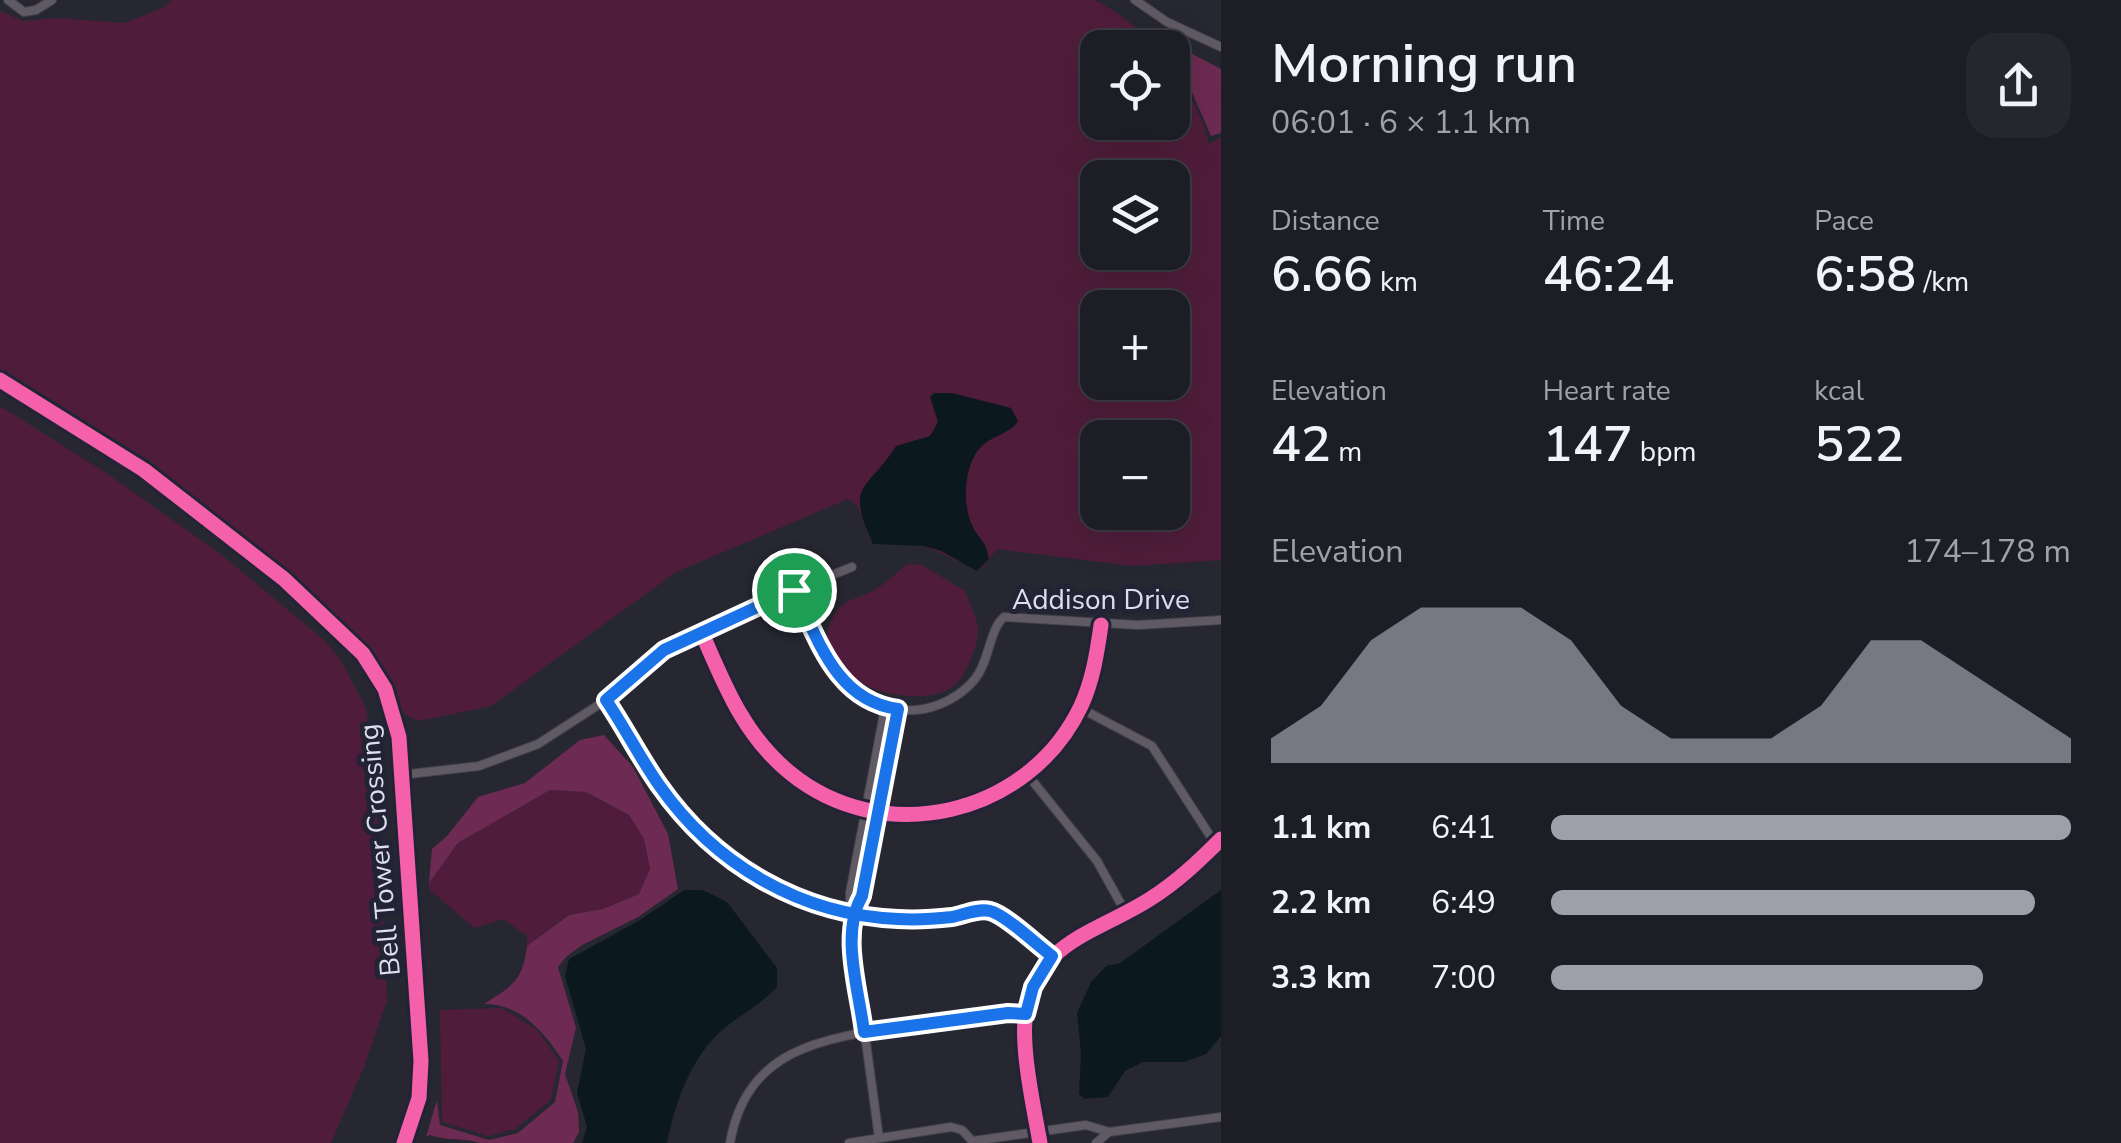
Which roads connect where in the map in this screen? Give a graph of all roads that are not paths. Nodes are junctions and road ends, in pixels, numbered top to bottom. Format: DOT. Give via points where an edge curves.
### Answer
graph roads {
  1 [pos="8,0"];
  2 [pos="52,0"];
  3 [pos="1135,0"];
  4 [pos="1221,47"];
  5 [pos="0,380"];
  6 [pos="852,567"];
  7 [pos="794,590"];
  8 [pos="1221,620"];
  9 [pos="1101,625"];
  10 [pos="701,631"];
  11 [pos="606,700"];
  12 [pos="885,708"];
  13 [pos="1080,708"];
  14 [pos="898,709"];
  15 [pos="1027,774"];
  16 [pos="402,776"];
  17 [pos="866,812"];
  18 [pos="878,814"];
  19 [pos="1218,842"];
  20 [pos="1126,913"];
  21 [pos="852,914"];
  22 [pos="1052,956"];
  23 [pos="1026,1014"];
  24 [pos="864,1032"];
  25 [pos="1221,1117"];
  26 [pos="1038,1132"];
  27 [pos="1110,1132"];
  28 [pos="878,1138"];
  29 [pos="973,1142"];
  30 [pos="404,1143"];
  31 [pos="730,1143"];
  32 [pos="848,1143"];
  33 [pos="1040,1143"];
  34 [pos="1096,1143"];
  1 -- 2 [label="street" via="24,12"];
  3 -- 4 [label="street"];
  5 -- 16 [label="street, Bell Tower Crossing" via="193,505 351,642 375,671 392,708"];
  6 -- 7 [label="street"];
  7 -- 10 [label="street"];
  7 -- 12 [label="street, Addison Drive" via="836,672 856,693"];
  8 -- 9 [label="street, Addison Drive"];
  9 -- 13 [label="street"];
  9 -- 14 [label="street, Addison Drive" via="1004,617 966,688 933,707"];
  10 -- 11 [label="street" via="651,659"];
  10 -- 17 [label="street" via="735,709 759,743 806,785"];
  11 -- 16 [label="street" via="515,754"];
  11 -- 21 [label="street" via="657,783 707,841 795,898"];
  12 -- 14 [label="street, Addison Drive"];
  12 -- 17 [label="street"];
  13 -- 15 [label="street"];
  13 -- 19 [label="street" via="1152,746"];
  14 -- 18 [label="street"];
  15 -- 18 [label="street" via="963,808"];
  15 -- 20 [label="street" via="1097,861"];
  16 -- 30 [label="street, Bell Tower Crossing" via="422,1074"];
  17 -- 18 [label="street"];
  17 -- 21 [label="street"];
  18 -- 21 [label="street" via="862,896"];
  19 -- 20 [label="street" via="1170,886"];
  20 -- 22 [label="street"];
  21 -- 22 [label="street" via="917,920 990,911"];
  21 -- 24 [label="street"];
  22 -- 23 [label="street"];
  23 -- 24 [label="street"];
  23 -- 26 [label="street"];
  24 -- 28 [label="street"];
  24 -- 31 [label="street" via="820,1040 779,1062 744,1102"];
  25 -- 27 [label="street"];
  26 -- 27 [label="street" via="1090,1125"];
  26 -- 29 [label="street"];
  26 -- 33 [label="street"];
  27 -- 34 [label="street"];
  28 -- 29 [label="street" via="951,1127"];
  28 -- 32 [label="street"];
}
